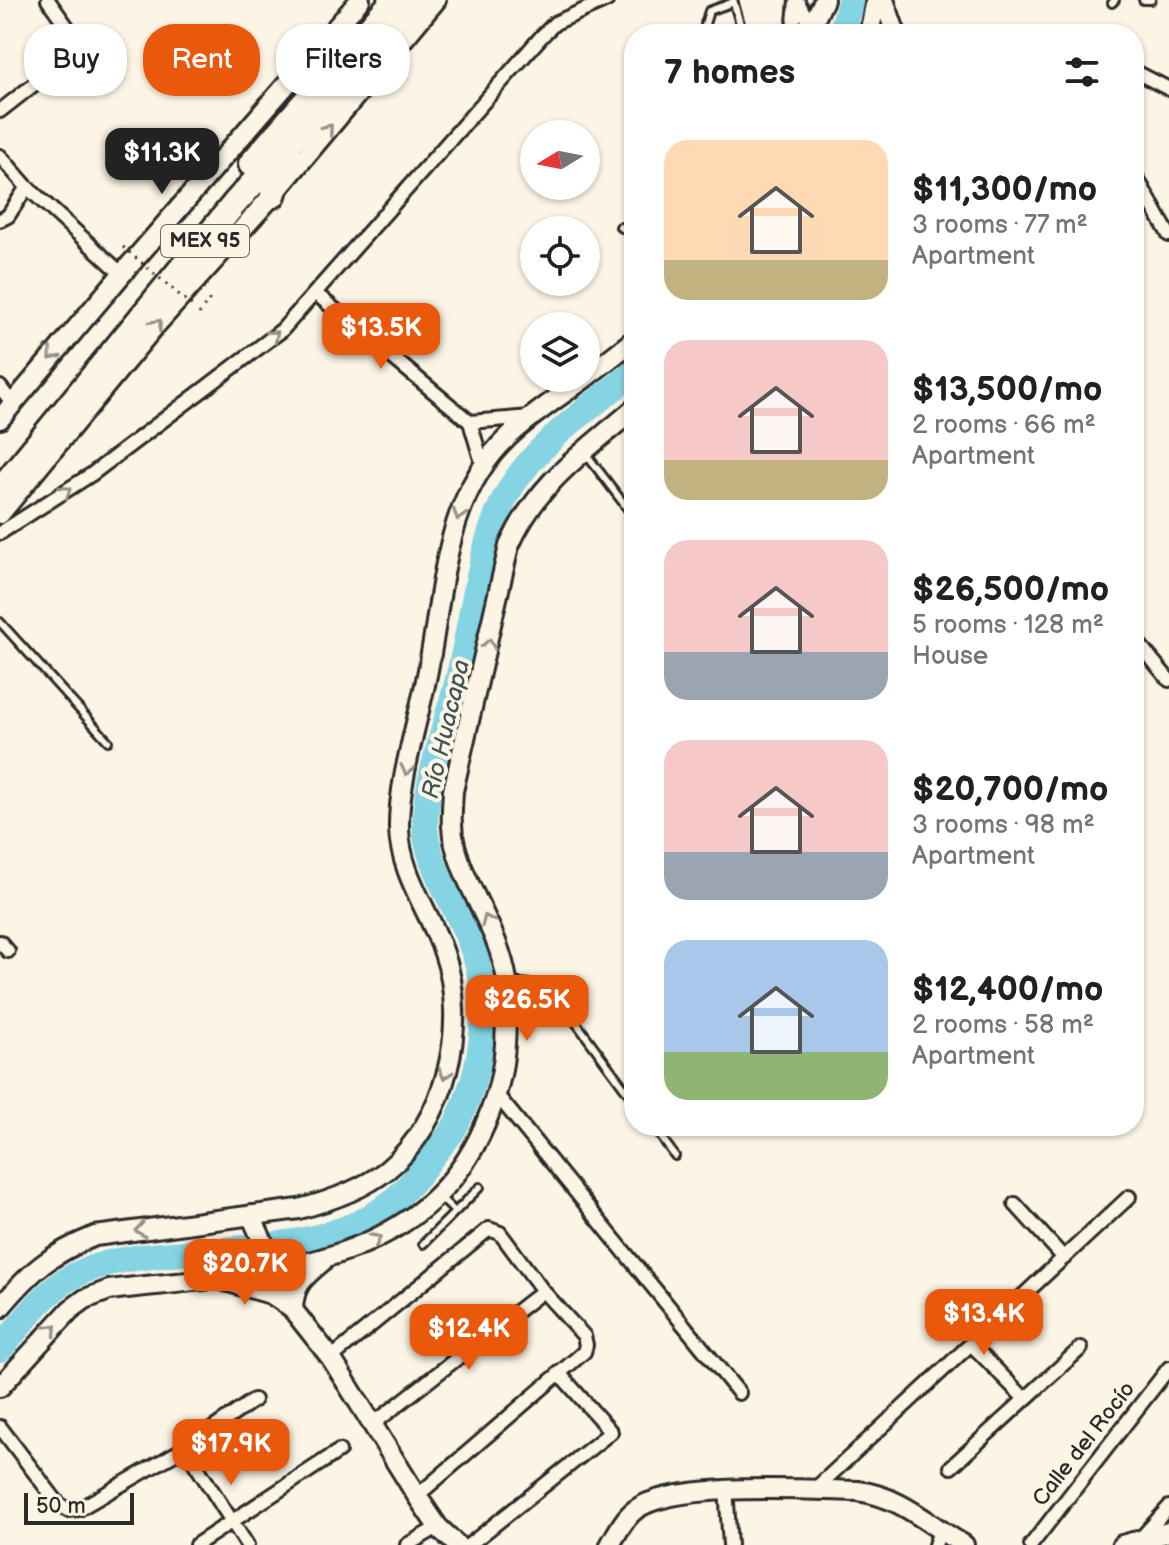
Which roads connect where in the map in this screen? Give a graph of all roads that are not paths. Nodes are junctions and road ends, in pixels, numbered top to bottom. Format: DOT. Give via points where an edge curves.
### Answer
graph roads {
  1 [pos="48,0"];
  2 [pos="394,0"];
  3 [pos="418,0"];
  4 [pos="436,0"];
  5 [pos="607,0"];
  6 [pos="797,0"];
  7 [pos="824,0"];
  8 [pos="876,0"];
  9 [pos="884,0"];
  10 [pos="1143,0"];
  11 [pos="1151,0"];
  12 [pos="357,1"];
  13 [pos="734,1"];
  14 [pos="705,24"];
  15 [pos="740,24"];
  16 [pos="794,24"];
  17 [pos="812,24"];
  18 [pos="818,24"];
  19 [pos="871,24"];
  20 [pos="892,24"];
  21 [pos="1144,76"];
  22 [pos="1169,89"];
  23 [pos="0,111"];
  24 [pos="288,146"];
  25 [pos="0,156"];
  26 [pos="27,187"];
  27 [pos="1144,191"];
  28 [pos="273,195"];
  29 [pos="0,220"];
  30 [pos="620,227"];
  31 [pos="624,229"];
  32 [pos="1169,235"];
  33 [pos="122,274"];
  34 [pos="315,293"];
  35 [pos="624,348"];
  36 [pos="600,366"];
  37 [pos="0,387"];
  38 [pos="566,392"];
  39 [pos="12,403"];
  40 [pos="532,417"];
  41 [pos="624,417"];
  42 [pos="0,419"];
  43 [pos="470,422"];
  44 [pos="584,451"];
  45 [pos="483,466"];
  46 [pos="0,467"];
  47 [pos="0,490"];
  48 [pos="624,504"];
  49 [pos="0,514"];
  50 [pos="0,533"];
  51 [pos="0,622"];
  52 [pos="1144,647"];
  53 [pos="1164,665"];
  54 [pos="1169,680"];
  55 [pos="108,741"];
  56 [pos="507,982"];
  57 [pos="624,1087"];
  58 [pos="497,1095"];
  59 [pos="660,1136"];
  60 [pos="675,1156"];
  61 [pos="480,1187"];
  62 [pos="438,1195"];
  63 [pos="1129,1197"];
  64 [pos="1015,1204"];
  65 [pos="455,1212"];
  66 [pos="253,1218"];
  67 [pos="423,1244"];
  68 [pos="1064,1258"];
  69 [pos="325,1259"];
  70 [pos="273,1264"];
  71 [pos="210,1278"];
  72 [pos="543,1291"];
  73 [pos="0,1308"];
  74 [pos="293,1310"];
  75 [pos="971,1344"];
  76 [pos="1081,1348"];
  77 [pos="331,1358"];
  78 [pos="1169,1368"];
  79 [pos="559,1373"];
  80 [pos="0,1387"];
  81 [pos="739,1393"];
  82 [pos="1025,1399"];
  83 [pos="254,1400"];
  84 [pos="372,1425"];
  85 [pos="0,1427"];
  86 [pos="185,1448"];
  87 [pos="339,1451"];
  88 [pos="951,1467"];
  89 [pos="726,1489"];
  90 [pos="814,1490"];
  91 [pos="417,1496"];
  92 [pos="1169,1507"];
  93 [pos="233,1523"];
  94 [pos="438,1527"];
  95 [pos="1169,1532"];
  96 [pos="937,1538"];
  97 [pos="1130,1542"];
  98 [pos="196,1545"];
  99 [pos="247,1545"];
  100 [pos="407,1545"];
  101 [pos="457,1545"];
  102 [pos="469,1545"];
  103 [pos="610,1545"];
  104 [pos="730,1545"];
  105 [pos="964,1545"];
  106 [pos="1031,1545"];
  1 -- 23 [label="street" via="75,38 74,53"];
  2 -- 46 [label="highway, MEX 95" via="283,125"];
  3 -- 24 [label="highway, MEX 95"];
  28 -- 4 [label="main road, one-way"];
  5 -- 34 [label="street" via="555,23 542,36"];
  6 -- 16 [label="street"];
  6 -- 17 [label="street"];
  7 -- 18 [label="main road"];
  8 -- 19 [label="main road"];
  9 -- 20 [label="main road"];
  10 -- 11 [label="lane"];
  12 -- 33 [label="main road"];
  13 -- 14 [label="lane" via="709,11"];
  13 -- 15 [label="lane"];
  21 -- 22 [label="street"];
  24 -- 28 [label="highway"];
  24 -- 47 [label="highway, MEX 95" via="235,203"];
  25 -- 26 [label="street"];
  26 -- 29 [label="street"];
  26 -- 33 [label="street"];
  27 -- 32 [label="street"];
  49 -- 28 [label="main road, one-way" via="154,327"];
  30 -- 31 [label="lane"];
  33 -- 39 [label="main road, one-way"];
  34 -- 43 [label="street"];
  50 -- 34 [label="street, one-way" via="92,474 214,383 282,330"];
  35 -- 36 [label="main road"];
  37 -- 39 [label="street"];
  38 -- 40 [label="main road"];
  39 -- 42 [label="main road"];
  40 -- 43 [label="street"];
  40 -- 45 [label="main road"];
  41 -- 44 [label="main road"];
  43 -- 45 [label="street"];
  44 -- 48 [label="lane"];
  56 -- 44 [label="main road, one-way" via="499,948 455,845 453,791 509,546 542,490"];
  45 -- 66 [label="main road, one-way" via="466,495 448,551 401,799 403,859 444,953 453,990 449,1060 437,1102 415,1139 388,1169 358,1188 325,1203"];
  51 -- 55 [label="lane"];
  52 -- 53 [label="street"];
  53 -- 54 [label="street"];
  56 -- 57 [label="lane" via="549,986"];
  56 -- 58 [label="main road" via="505,1060"];
  58 -- 62 [label="main road" via="470,1156"];
  58 -- 81 [label="street"];
  59 -- 60 [label="lane"];
  61 -- 65 [label="lane"];
  62 -- 65 [label="lane"];
  69 -- 62 [label="main road, one-way" via="380,1238"];
  63 -- 68 [label="street"];
  64 -- 68 [label="street"];
  65 -- 67 [label="lane"];
  66 -- 70 [label="main road"];
  66 -- 73 [label="main road, one-way" via="95,1236 64,1248 36,1268"];
  68 -- 75 [label="street"];
  69 -- 70 [label="main road"];
  69 -- 74 [label="main road" via="299,1283"];
  70 -- 71 [label="main road"];
  70 -- 74 [label="main road"];
  71 -- 74 [label="main road" via="271,1294"];
  80 -- 71 [label="main road, one-way" via="85,1299 109,1290"];
  72 -- 77 [label="street" via="500,1233 489,1229"];
  72 -- 79 [label="street" via="584,1336 586,1345"];
  72 -- 84 [label="street"];
  74 -- 77 [label="main road"];
  75 -- 82 [label="street"];
  75 -- 90 [label="street"];
  76 -- 82 [label="street"];
  77 -- 84 [label="main road"];
  78 -- 106 [label="street, Calle del Rocío"];
  79 -- 91 [label="street"];
  79 -- 102 [label="street" via="611,1432"];
  82 -- 88 [label="street"];
  83 -- 86 [label="street"];
  84 -- 91 [label="main road"];
  85 -- 86 [label="street" via="67,1510 99,1499"];
  86 -- 93 [label="street"];
  87 -- 93 [label="street"];
  89 -- 90 [label="main road"];
  89 -- 103 [label="main road" via="664,1498 636,1509"];
  89 -- 104 [label="street"];
  90 -- 96 [label="main road" via="879,1494 905,1505"];
  91 -- 94 [label="main road"];
  92 -- 97 [label="street"];
  93 -- 98 [label="street"];
  93 -- 99 [label="street"];
  94 -- 100 [label="street"];
  94 -- 101 [label="main road"];
  95 -- 97 [label="main road"];
  96 -- 105 [label="main road"];
}
